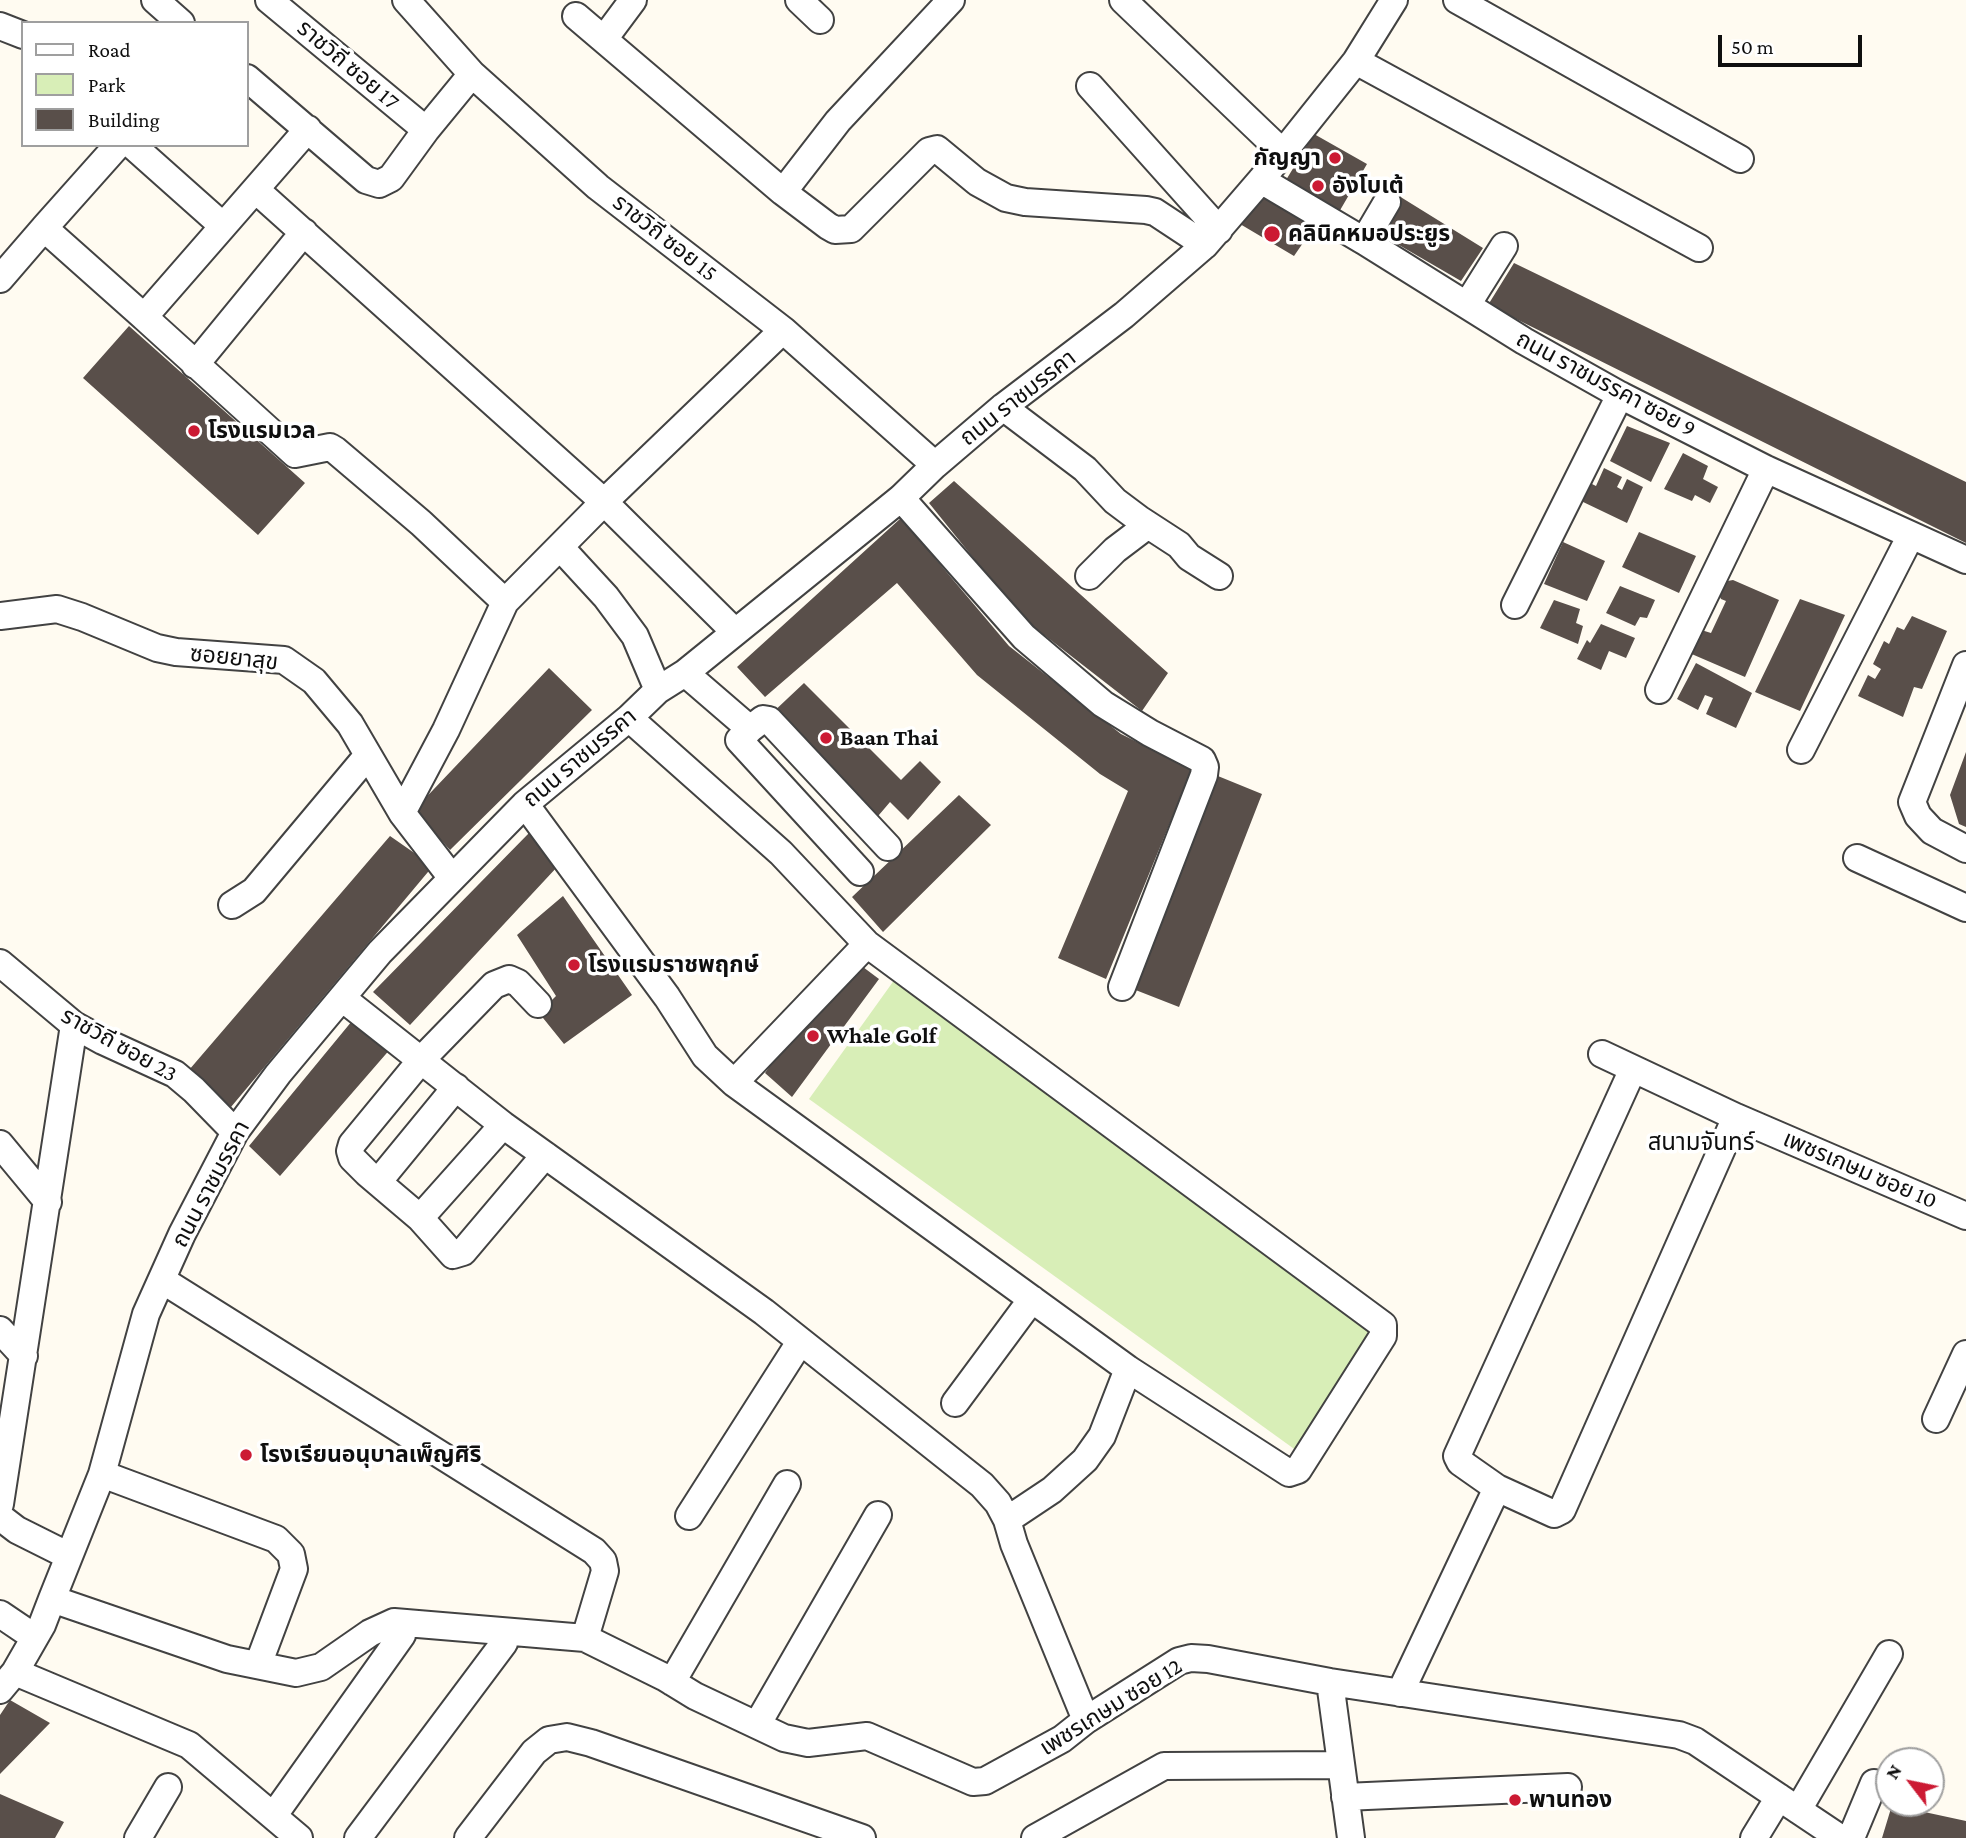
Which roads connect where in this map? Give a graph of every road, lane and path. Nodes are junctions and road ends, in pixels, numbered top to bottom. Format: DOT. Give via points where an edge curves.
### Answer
graph roads {
  1 [pos="155,0"];
  2 [pos="270,0"];
  3 [pos="406,0"];
  4 [pos="634,0"];
  5 [pos="799,0"];
  6 [pos="951,0"];
  7 [pos="1123,0"];
  8 [pos="1394,0"];
  9 [pos="1458,0"];
  10 [pos="576,16"];
  11 [pos="820,20"];
  12 [pos="179,21"];
  13 [pos="0,26"];
  14 [pos="21,34"];
  15 [pos="604,39"];
  16 [pos="1356,61"];
  17 [pos="472,74"];
  18 [pos="248,79"];
  19 [pos="1090,86"];
  20 [pos="308,129"];
  21 [pos="426,130"];
  22 [pos="116,147"];
  23 [pos="134,147"];
  24 [pos="1282,152"];
  25 [pos="1740,159"];
  26 [pos="1261,180"];
  27 [pos="256,190"];
  28 [pos="783,192"];
  29 [pos="1387,202"];
  30 [pos="223,226"];
  31 [pos="44,228"];
  32 [pos="304,232"];
  33 [pos="1212,238"];
  34 [pos="1364,241"];
  35 [pos="1504,246"];
  36 [pos="1699,248"];
  37 [pos="0,279"];
  38 [pos="1467,305"];
  39 [pos="144,317"];
  40 [pos="783,330"];
  41 [pos="195,365"];
  42 [pos="1620,395"];
  43 [pos="1003,407"];
  44 [pos="935,465"];
  45 [pos="1766,468"];
  46 [pos="901,498"];
  47 [pos="604,502"];
  48 [pos="1148,525"];
  49 [pos="1911,535"];
  50 [pos="560,547"];
  51 [pos="1966,560"];
  52 [pos="1089,576"];
  53 [pos="1219,576"];
  54 [pos="505,602"];
  55 [pos="1515,605"];
  56 [pos="0,617"];
  57 [pos="734,631"];
  58 [pos="1966,665"];
  59 [pos="685,673"];
  60 [pos="658,690"];
  61 [pos="1659,690"];
  62 [pos="629,718"];
  63 [pos="750,729"];
  64 [pos="1801,750"];
  65 [pos="368,755"];
  66 [pos="525,804"];
  67 [pos="402,813"];
  68 [pos="888,847"];
  69 [pos="1966,849"];
  70 [pos="1857,858"];
  71 [pos="860,872"];
  72 [pos="452,878"];
  73 [pos="232,905"];
  74 [pos="1966,908"];
  75 [pos="867,944"];
  76 [pos="0,963"];
  77 [pos="1122,987"];
  78 [pos="342,998"];
  79 [pos="538,1003"];
  80 [pos="74,1025"];
  81 [pos="1602,1054"];
  82 [pos="422,1059"];
  83 [pos="1633,1069"];
  84 [pos="734,1083"];
  85 [pos="456,1087"];
  86 [pos="1736,1117"];
  87 [pos="503,1125"];
  88 [pos="235,1132"];
  89 [pos="0,1144"];
  90 [pos="545,1155"];
  91 [pos="378,1182"];
  92 [pos="48,1202"];
  93 [pos="1966,1216"];
  94 [pos="420,1218"];
  95 [pos="162,1280"];
  96 [pos="1032,1299"];
  97 [pos="0,1330"];
  98 [pos="800,1342"];
  99 [pos="1966,1354"];
  100 [pos="24,1356"];
  101 [pos="1128,1369"];
  102 [pos="955,1403"];
  103 [pos="1936,1419"];
  104 [pos="102,1474"];
  105 [pos="788,1484"];
  106 [pos="1497,1488"];
  107 [pos="0,1504"];
  108 [pos="878,1515"];
  109 [pos="690,1516"];
  110 [pos="0,1517"];
  111 [pos="1007,1520"];
  112 [pos="69,1556"];
  113 [pos="52,1599"];
  114 [pos="0,1615"];
  115 [pos="402,1635"];
  116 [pos="34,1637"];
  117 [pos="509,1637"];
  118 [pos="585,1638"];
  119 [pos="1889,1654"];
  120 [pos="258,1665"];
  121 [pos="7,1681"];
  122 [pos="672,1682"];
  123 [pos="1330,1682"];
  124 [pos="1400,1693"];
  125 [pos="1086,1720"];
  126 [pos="757,1725"];
  127 [pos="1341,1765"];
  128 [pos="1874,1783"];
  129 [pos="167,1787"];
  130 [pos="1568,1787"];
  131 [pos="1346,1797"];
  132 [pos="1789,1804"];
  133 [pos="274,1815"];
  134 [pos="138,1838"];
  135 [pos="299,1838"];
  136 [pos="358,1838"];
  137 [pos="468,1838"];
  138 [pos="862,1838"];
  139 [pos="1035,1838"];
  140 [pos="1351,1838"];
  141 [pos="1754,1838"];
  142 [pos="1840,1838"];
  143 [pos="1851,1838"];
  1 -- 12 [label="street"];
  2 -- 21 [label="street, ราชวิถี ซอย 17"];
  3 -- 17 [label="street, ราชวิถี ซอย 15"];
  4 -- 15 [label="street"];
  5 -- 11 [label="street"];
  6 -- 28 [label="street" via="838,121"];
  7 -- 24 [label="street"];
  8 -- 16 [label="street, ถนน ราชมรรคา"];
  9 -- 25 [label="street"];
  10 -- 15 [label="street"];
  13 -- 14 [label="street"];
  15 -- 28 [label="street"];
  16 -- 24 [label="street, ถนน ราชมรรคา"];
  16 -- 36 [label="street"];
  17 -- 21 [label="street"];
  17 -- 40 [label="street, ราชวิถี ซอย 15" via="598,187"];
  18 -- 20 [label="street"];
  19 -- 33 [label="street"];
  20 -- 21 [label="street" via="366,180 379,184 391,178"];
  20 -- 27 [label="street"];
  22 -- 31 [label="street"];
  23 -- 30 [label="street"];
  24 -- 26 [label="street, ถนน ราชมรรคา"];
  26 -- 33 [label="street, ถนน ราชมรรคา"];
  26 -- 34 [label="street, ถนน ราชมรรคา ซอย 9"];
  27 -- 30 [label="street"];
  27 -- 32 [label="street"];
  28 -- 33 [label="street" via="835,230 850,229 929,151 937,149 977,182 1006,198 1155,212"];
  29 -- 34 [label="street"];
  30 -- 39 [label="street"];
  31 -- 37 [label="street"];
  31 -- 39 [label="street"];
  32 -- 41 [label="street"];
  32 -- 47 [label="street"];
  33 -- 43 [label="street, ถนน ราชมรรคา" via="1124,315"];
  34 -- 38 [label="street, ถนน ราชมรรคา ซอย 9"];
  35 -- 38 [label="street"];
  38 -- 42 [label="street, ถนน ราชมรรคา ซอย 9"];
  39 -- 41 [label="street"];
  40 -- 44 [label="street, ราชวิถี ซอย 15"];
  40 -- 47 [label="street"];
  41 -- 54 [label="street" via="295,454 335,450"];
  42 -- 45 [label="street, ถนน ราชมรรคา ซอย 9"];
  42 -- 55 [label="street"];
  43 -- 44 [label="street, ถนน ราชมรรคา"];
  43 -- 48 [label="street" via="1085,469 1115,501"];
  44 -- 46 [label="street, ถนน ราชมรรคา"];
  45 -- 49 [label="street, ถนน ราชมรรคา ซอย 9"];
  45 -- 61 [label="street"];
  46 -- 57 [label="street, ถนน ราชมรรคา"];
  46 -- 77 [label="street" via="1024,637 1103,704 1202,760 1204,775"];
  47 -- 50 [label="street"];
  47 -- 57 [label="street"];
  48 -- 52 [label="street"];
  48 -- 53 [label="street"];
  49 -- 51 [label="street, ถนน ราชมรรคา ซอย 9"];
  49 -- 64 [label="street"];
  50 -- 54 [label="street"];
  50 -- 60 [label="street" via="635,636"];
  54 -- 67 [label="street"];
  56 -- 65 [label="street, ซอยยาสุข" via="57,610 157,648 284,660 314,681 350,724"];
  57 -- 59 [label="street, ถนน ราชมรรคา"];
  58 -- 69 [label="street" via="1912,802 1932,831"];
  59 -- 60 [label="street, ถนน ราชมรรคา"];
  59 -- 63 [label="street"];
  60 -- 62 [label="street, ถนน ราชมรรคา"];
  62 -- 66 [label="street, ถนน ราชมรรคา"];
  62 -- 75 [label="street" via="781,853"];
  63 -- 68 [label="street" via="762,719 769,720"];
  63 -- 71 [label="street" via="739,740"];
  65 -- 67 [label="street, ซอยยาสุข"];
  65 -- 73 [label="street" via="254,891"];
  66 -- 72 [label="street, ถนน ราชมรรคา"];
  66 -- 84 [label="street" via="705,1056"];
  67 -- 72 [label="street, ซอยยาสุข"];
  70 -- 74 [label="street"];
  72 -- 78 [label="street, ถนน ราชมรรคา"];
  75 -- 84 [label="street"];
  75 -- 101 [label="street" via="1384,1329 1293,1474"];
  76 -- 80 [label="street, ราชวิถี ซอย 23"];
  78 -- 82 [label="street"];
  78 -- 88 [label="street, ถนน ราชมรรคา"];
  79 -- 82 [label="street" via="518,983 501,980"];
  80 -- 88 [label="street, ราชวิถี ซอย 23" via="175,1074"];
  80 -- 92 [label="street"];
  81 -- 83 [label="street, เพชรเกษม ซอย 10"];
  82 -- 85 [label="street"];
  82 -- 91 [label="street" via="352,1144 352,1158"];
  83 -- 86 [label="street, เพชรเกษม ซอย 10"];
  83 -- 106 [label="street" via="1457,1457"];
  84 -- 96 [label="street"];
  85 -- 87 [label="street"];
  85 -- 91 [label="street"];
  86 -- 93 [label="street, เพชรเกษม ซอย 10"];
  86 -- 106 [label="street" via="1562,1510 1554,1514"];
  87 -- 90 [label="street"];
  87 -- 94 [label="street"];
  88 -- 95 [label="street, ถนน ราชมรรคา"];
  89 -- 92 [label="street"];
  90 -- 94 [label="street" via="460,1254 453,1255"];
  90 -- 98 [label="street"];
  91 -- 94 [label="street"];
  92 -- 100 [label="street"];
  95 -- 104 [label="street, ถนน ราชมรรคา" via="136,1345"];
  95 -- 118 [label="street" via="594,1551 605,1571"];
  96 -- 101 [label="street"];
  96 -- 102 [label="street"];
  97 -- 100 [label="street"];
  98 -- 109 [label="street"];
  98 -- 111 [label="street" via="982,1485"];
  99 -- 103 [label="street"];
  100 -- 107 [label="street"];
  101 -- 111 [label="street" via="1102,1436 1085,1460 1052,1490"];
  104 -- 112 [label="street, ถนน ราชมรรคา"];
  104 -- 120 [label="street" via="276,1539 291,1554 294,1569"];
  105 -- 122 [label="street"];
  106 -- 124 [label="street"];
  108 -- 126 [label="street"];
  110 -- 112 [label="street"];
  111 -- 125 [label="street"];
  112 -- 113 [label="street, ถนน ราชมรรคา"];
  113 -- 116 [label="street, ถนน ราชมรรคา"];
  113 -- 120 [label="street, เพชรเกษม ซอย 12"];
  114 -- 116 [label="street"];
  115 -- 133 [label="street"];
  116 -- 121 [label="street, ถนน ราชมรรคา"];
  117 -- 118 [label="street, เพชรเกษม ซอย 12"];
  117 -- 120 [label="street, เพชรเกษม ซอย 12" via="394,1622 321,1667 296,1673"];
  117 -- 136 [label="street"];
  118 -- 122 [label="street, เพชรเกษม ซอย 12"];
  119 -- 132 [label="street"];
  121 -- 133 [label="street" via="176,1738"];
  122 -- 126 [label="street, เพชรเกษม ซอย 12"];
  123 -- 124 [label="street, เพชรเกษม ซอย 12"];
  123 -- 125 [label="street, เพชรเกษม ซอย 12" via="1191,1658 1179,1661"];
  123 -- 127 [label="street"];
  124 -- 132 [label="street, เพชรเกษม ซอย 12" via="1679,1735"];
  125 -- 126 [label="street, เพชรเกษม ซอย 12" via="1062,1739 985,1781 973,1782 867,1736 808,1743"];
  127 -- 131 [label="street"];
  127 -- 139 [label="street" via="1164,1766"];
  128 -- 143 [label="street"];
  129 -- 134 [label="street"];
  130 -- 131 [label="street"];
  131 -- 140 [label="street"];
  132 -- 141 [label="street"];
  132 -- 142 [label="street, เพชรเกษม ซอย 12"];
  133 -- 135 [label="street"];
  137 -- 138 [label="street" via="534,1752 549,1740 567,1737"];
}
